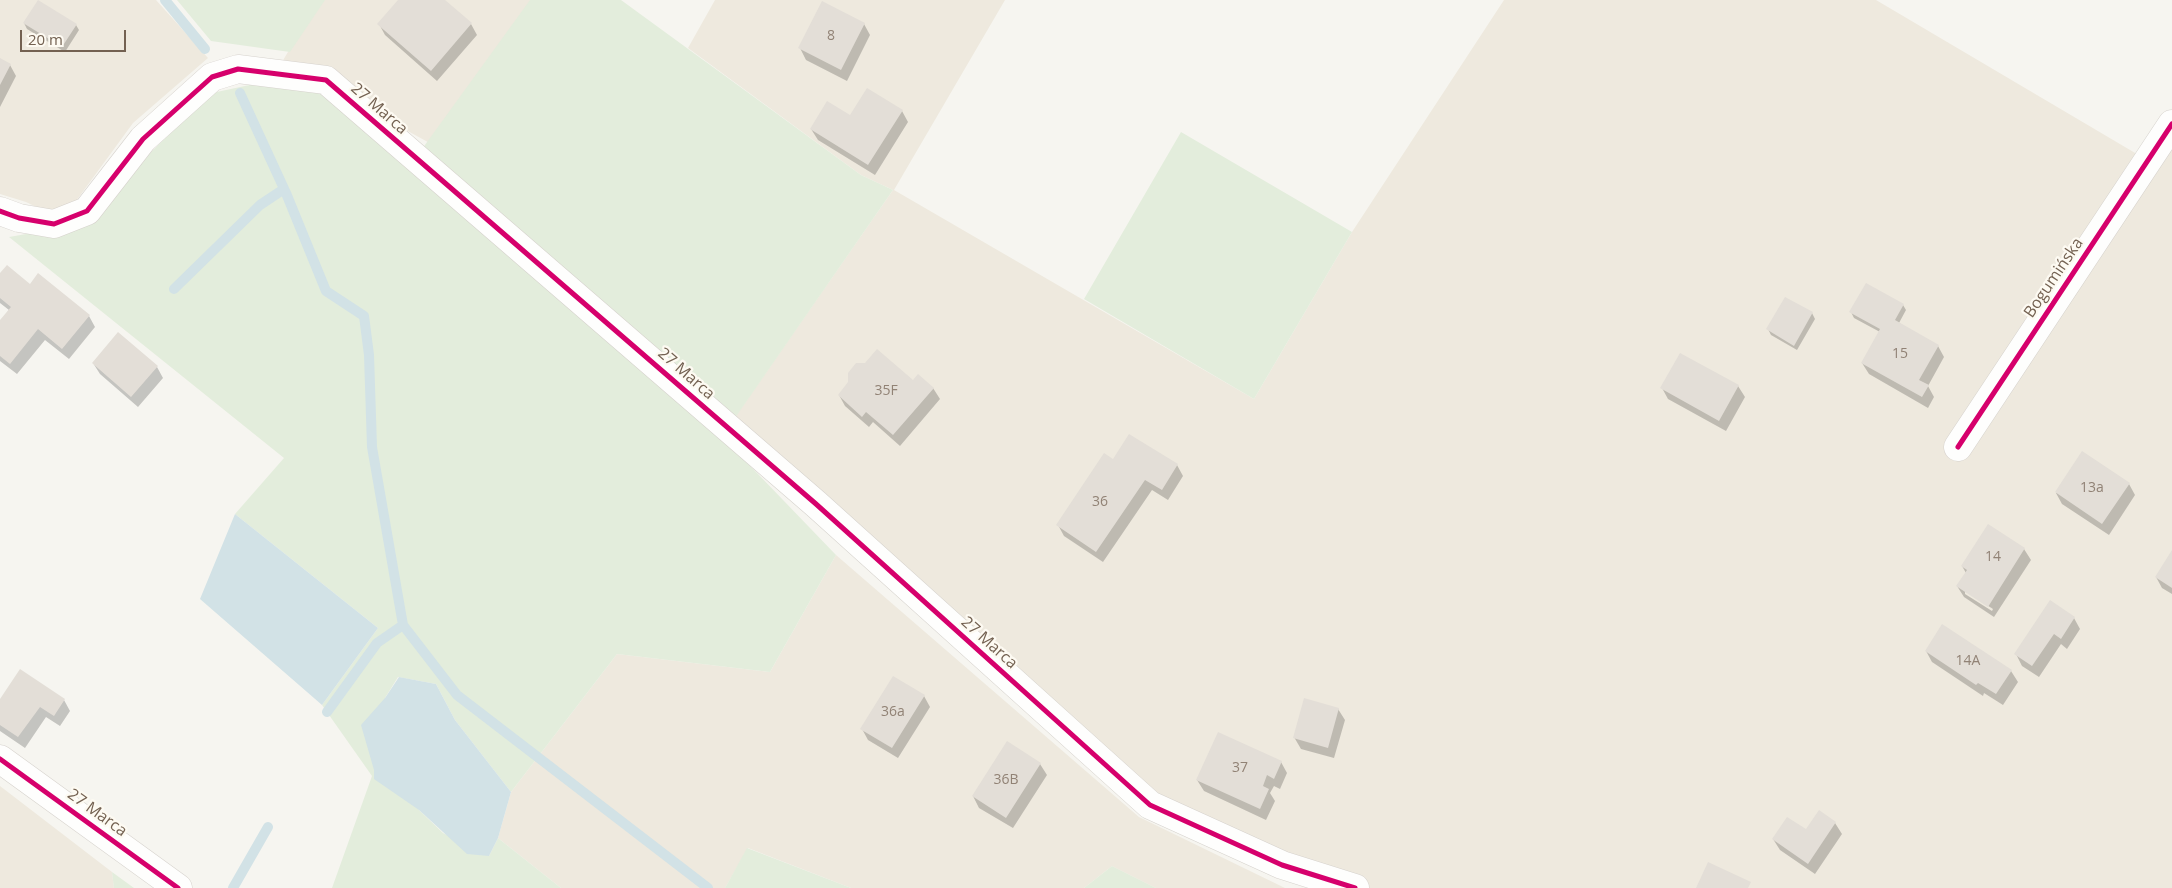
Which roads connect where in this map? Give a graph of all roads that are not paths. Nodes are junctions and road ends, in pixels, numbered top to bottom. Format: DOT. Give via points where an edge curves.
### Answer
graph roads {
  1 [pos="2172,124"];
  2 [pos="0,211"];
  3 [pos="1958,447"];
  4 [pos="0,759"];
  5 [pos="178,888"];
  6 [pos="1356,888"];
  1 -- 3 [label="street, Bogumińska"];
  2 -- 6 [label="street, 27 Marca" via="54,224 87,211 143,139 212,77 238,69 326,80 816,504 1150,805 1282,865"];
  4 -- 5 [label="street, 27 Marca"];
}
